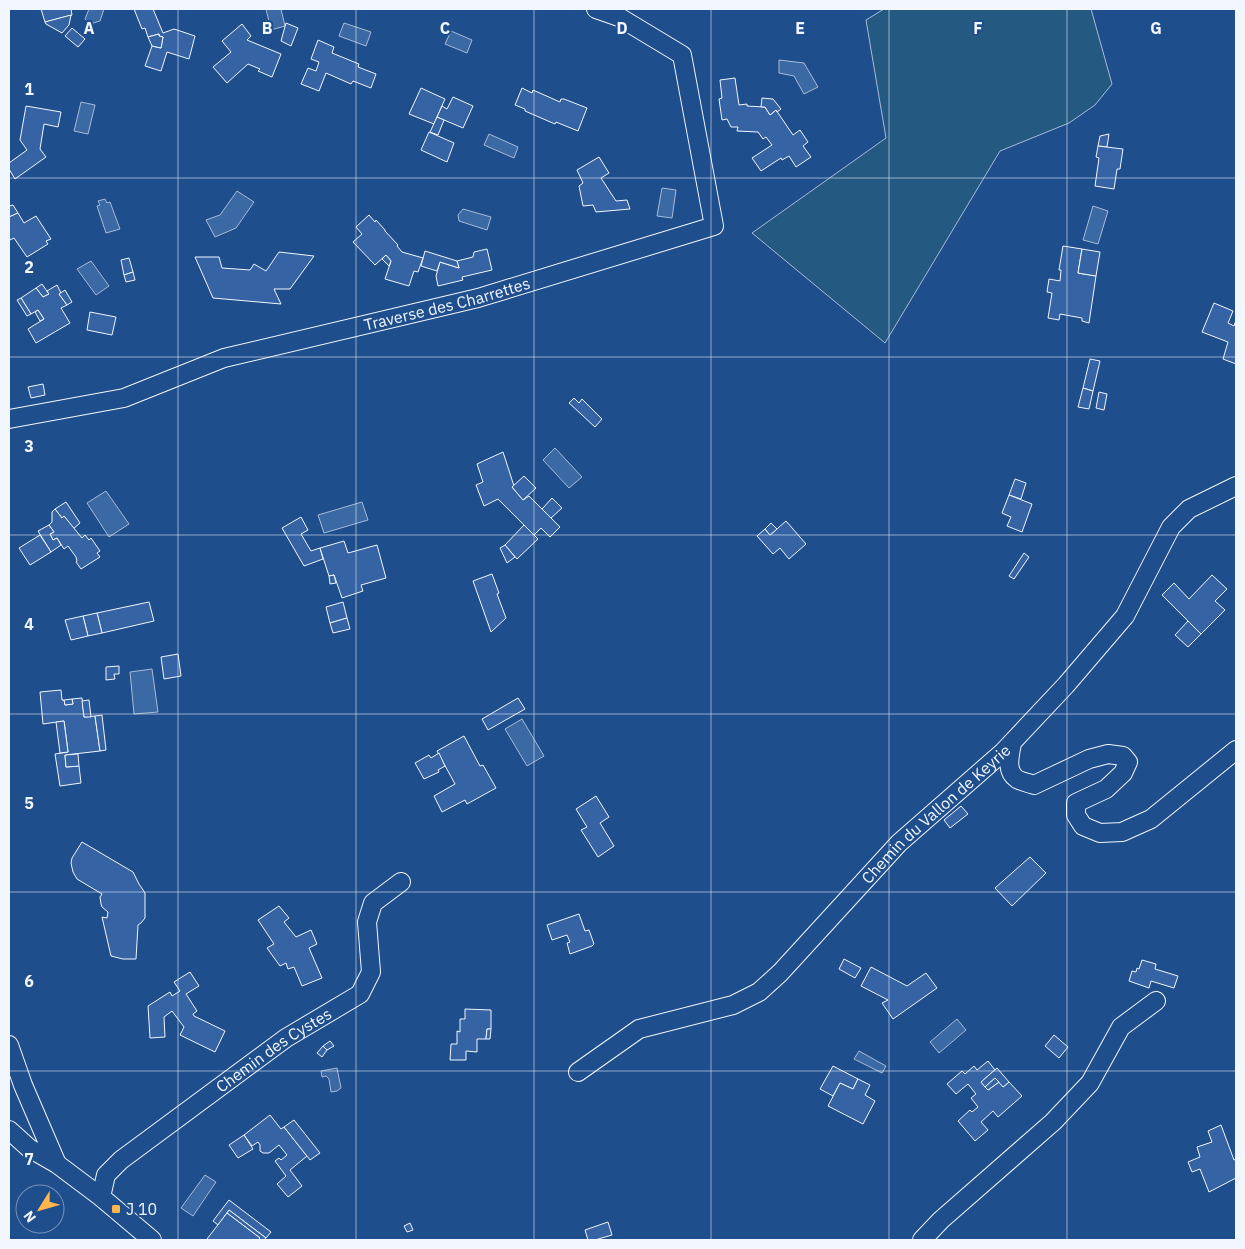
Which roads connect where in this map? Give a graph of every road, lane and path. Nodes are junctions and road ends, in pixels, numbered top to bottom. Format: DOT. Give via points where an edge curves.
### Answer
graph roads {
  1 [pos="596,9"];
  2 [pos="9,419"];
  3 [pos="1236,486"];
  4 [pos="1012,743"];
  5 [pos="1236,750"];
  6 [pos="401,882"];
  7 [pos="1156,1001"];
  8 [pos="9,1045"];
  9 [pos="578,1072"];
  10 [pos="9,1130"];
  11 [pos="57,1164"];
  12 [pos="101,1197"];
  13 [pos="152,1240"];
  14 [pos="922,1240"];
  1 -- 2 [label="street, Traverse des Charrettes" via="619,16 682,54 714,226 478,298 224,358 124,398"];
  3 -- 4 [label="street, Chemin du Vallon de Keyrie" via="1189,509 1171,526 1125,616"];
  4 -- 5 [label="street" via="1011,771 1017,779 1034,784 1089,759 1108,754 1123,756 1128,762 1123,773 1106,789 1076,803 1076,815 1083,826 1100,833 1122,832 1152,819"];
  4 -- 9 [label="street, Chemin du Vallon de Keyrie" via="899,843 759,992 733,1005 639,1029"];
  6 -- 12 [label="street, Chemin des Cystes" via="373,903 367,922 372,972 360,994 286,1038 121,1160 106,1174"];
  7 -- 14 [label="street" via="1122,1027 1090,1082 1053,1122"];
  8 -- 11 [label="street" via="22,1085"];
  10 -- 11 [label="street" via="29,1148"];
  11 -- 12 [label="street"];
  12 -- 13 [label="street"];
}
